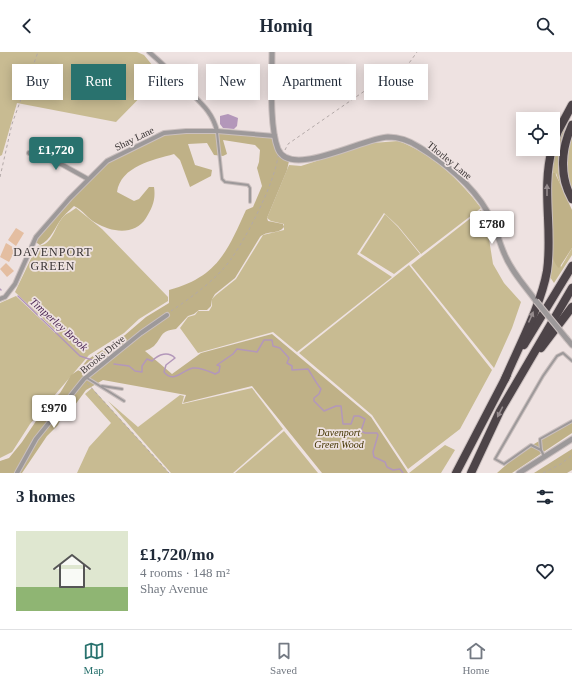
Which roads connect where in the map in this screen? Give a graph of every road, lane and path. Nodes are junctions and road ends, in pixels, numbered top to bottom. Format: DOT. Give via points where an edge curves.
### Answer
graph roads {
  1 [pos="38,52"];
  2 [pos="149,52"];
  3 [pos="272,52"];
  4 [pos="417,52"];
  5 [pos="572,105"];
  6 [pos="572,125"];
  7 [pos="560,127"];
  8 [pos="217,131"];
  9 [pos="275,136"];
  10 [pos="278,150"];
  11 [pos="29,153"];
  12 [pos="282,156"];
  13 [pos="551,156"];
  14 [pos="0,178"];
  15 [pos="88,179"];
  16 [pos="572,199"];
  17 [pos="250,202"];
  18 [pos="572,266"];
  19 [pos="572,288"];
  20 [pos="0,299"];
  21 [pos="572,307"];
  22 [pos="171,311"];
  23 [pos="167,315"];
  24 [pos="572,345"];
  25 [pos="572,361"];
  26 [pos="85,378"];
  27 [pos="518,378"];
  28 [pos="505,379"];
  29 [pos="101,386"];
  30 [pos="122,389"];
  31 [pos="124,401"];
  32 [pos="572,421"];
  33 [pos="572,439"];
  34 [pos="541,450"];
  35 [pos="572,455"];
  36 [pos="544,456"];
  37 [pos="17,473"];
  38 [pos="169,473"];
  39 [pos="456,473"];
  40 [pos="471,473"];
  41 [pos="519,473"];
  42 [pos="544,473"];
  1 -- 14 [label="path" via="12,124"];
  2 -- 8 [label="street" via="204,104"];
  3 -- 9 [label="street"];
  4 -- 12 [label="path" via="402,73 392,72 288,144"];
  5 -- 7 [label="highway"];
  6 -- 16 [label="highway" via="563,160 564,178"];
  8 -- 9 [label="street, Shay Lane"];
  8 -- 15 [label="street, Shay Lane" via="186,130 164,133 107,161"];
  8 -- 17 [label="lane" via="222,179 225,182 248,185"];
  9 -- 10 [label="street"];
  10 -- 12 [label="street"];
  10 -- 22 [label="path" via="276,169 258,210 231,260 195,295"];
  11 -- 15 [label="street" via="61,164"];
  12 -- 24 [label="street, Thorley Lane, bridge" via="294,161 312,159 386,137 414,144 460,178 476,194 492,221 506,258"];
  28 -- 13 [label="highway, one-way" via="540,296 547,270 546,181"];
  15 -- 20 [label="street, Shay Lane" via="36,238 15,284 5,297"];
  18 -- 28 [label="highway"];
  19 -- 27 [label="highway"];
  21 -- 27 [label="highway"];
  23 -- 26 [label="street, Brooks Drive" via="141,332"];
  25 -- 34 [label="lane" via="563,353 557,356 495,459 504,464 531,445"];
  26 -- 29 [label="lane"];
  26 -- 37 [label="street, Brooks Drive" via="36,439"];
  26 -- 38 [label="path"];
  27 -- 40 [label="highway, one-way"];
  28 -- 39 [label="highway"];
  29 -- 30 [label="lane"];
  29 -- 31 [label="lane"];
  32 -- 34 [label="lane" via="540,439"];
  33 -- 36 [label="street"];
  34 -- 36 [label="lane"];
  35 -- 42 [label="path"];
  36 -- 41 [label="street"];
}
